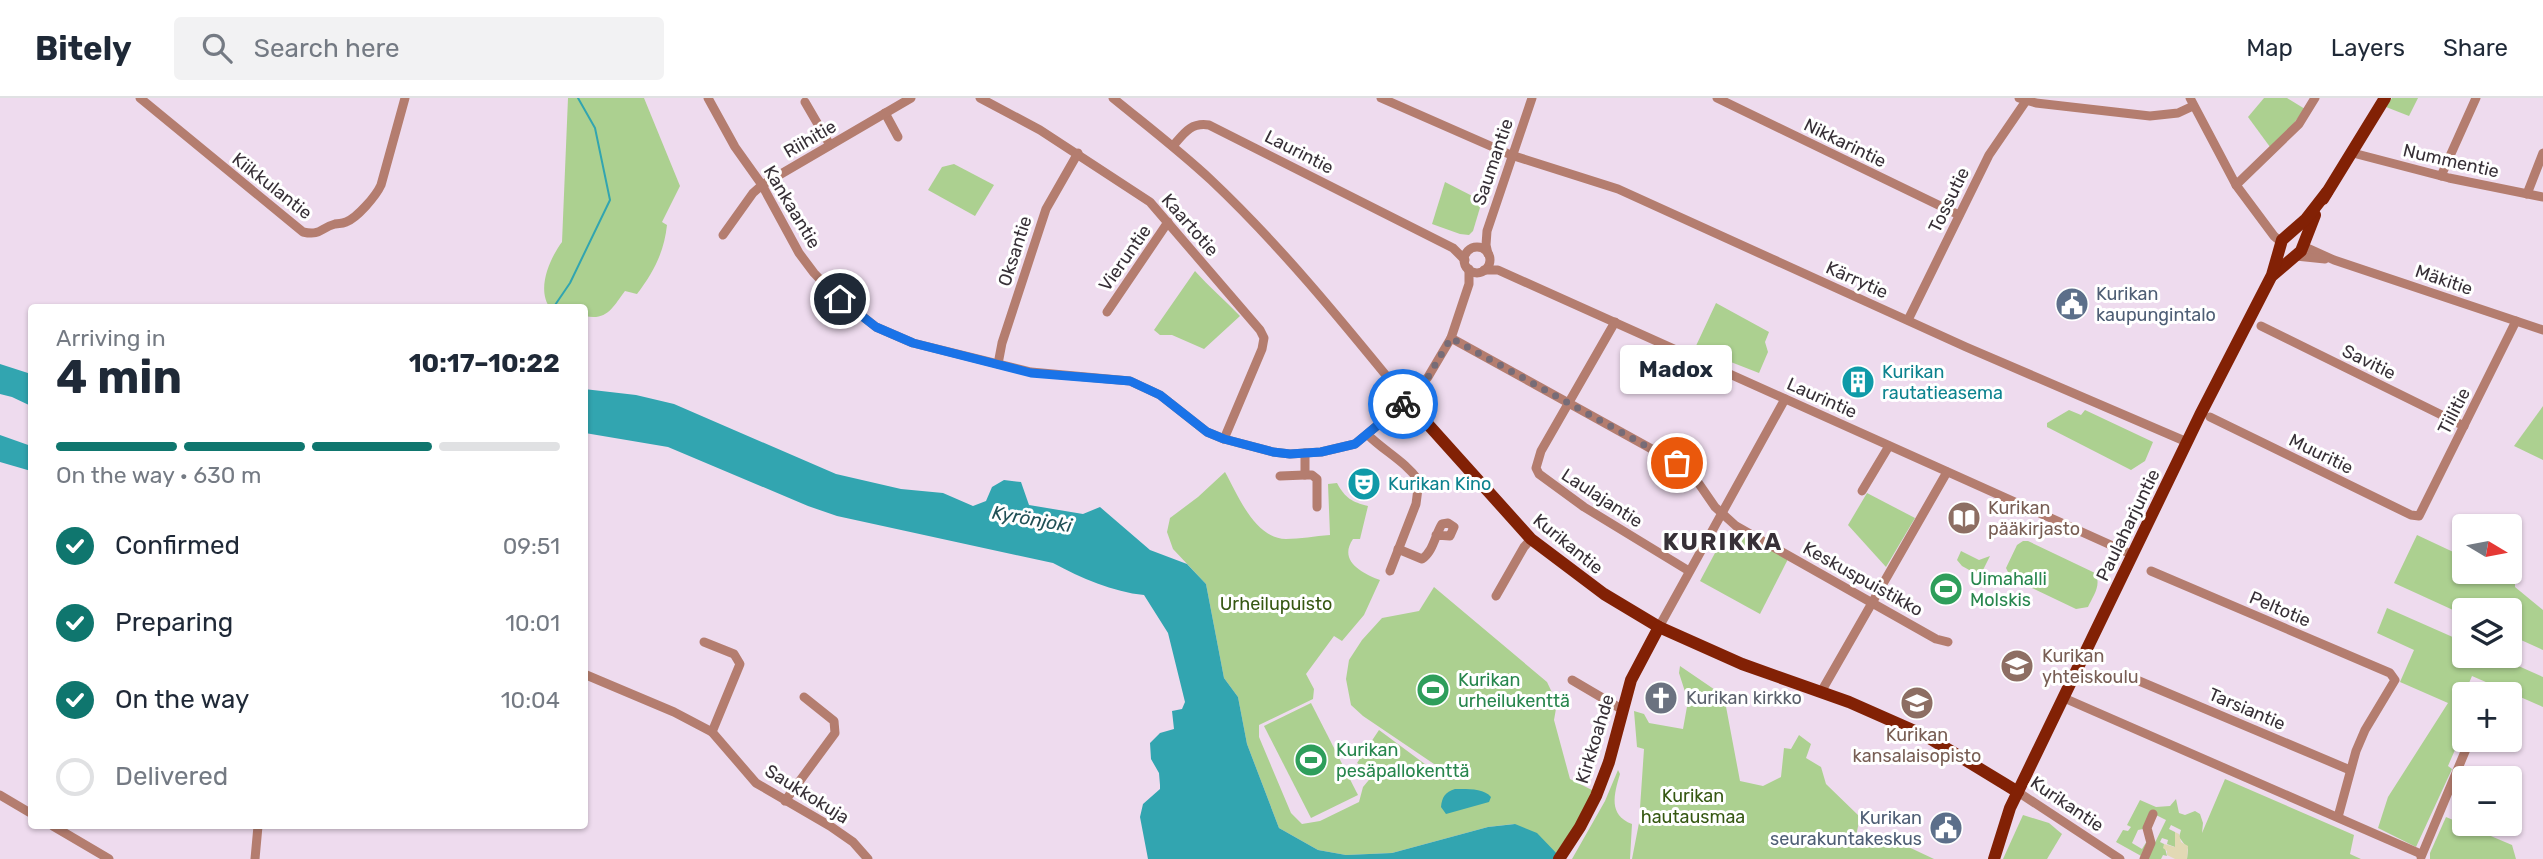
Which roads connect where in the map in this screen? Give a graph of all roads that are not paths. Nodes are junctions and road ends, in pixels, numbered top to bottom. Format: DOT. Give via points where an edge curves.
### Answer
graph roads {
  1 [pos="141,98"];
  2 [pos="405,98"];
  3 [pos="708,98"];
  4 [pos="911,98"];
  5 [pos="980,98"];
  6 [pos="1112,98"];
  7 [pos="1381,98"];
  8 [pos="1532,98"];
  9 [pos="1717,98"];
  10 [pos="2315,98"];
  11 [pos="2385,98"];
  12 [pos="2476,98"];
  13 [pos="2024,99"];
  14 [pos="900,101"];
  15 [pos="804,102"];
  16 [pos="2191,102"];
  17 [pos="886,113"];
  18 [pos="898,137"];
  19 [pos="830,145"];
  20 [pos="1173,146"];
  21 [pos="1078,153"];
  22 [pos="2353,153"];
  23 [pos="2543,153"];
  24 [pos="1511,155"];
  25 [pos="2441,176"];
  26 [pos="762,185"];
  27 [pos="2236,185"];
  28 [pos="2327,192"];
  29 [pos="2527,194"];
  30 [pos="2543,197"];
  31 [pos="1959,215"];
  32 [pos="1168,222"];
  33 [pos="723,235"];
  34 [pos="1486,237"];
  35 [pos="2285,239"];
  36 [pos="1453,248"];
  37 [pos="1473,248"];
  38 [pos="2298,250"];
  39 [pos="1489,256"];
  40 [pos="1465,260"];
  41 [pos="1469,269"];
  42 [pos="1498,270"];
  43 [pos="1483,271"];
  44 [pos="2272,275"];
  45 [pos="1469,284"];
  46 [pos="1107,312"];
  47 [pos="1908,320"];
  48 [pos="2516,321"];
  49 [pos="1615,322"];
  50 [pos="2261,326"];
  51 [pos="2543,330"];
  52 [pos="1451,338"];
  53 [pos="998,364"];
  54 [pos="1785,399"];
  55 [pos="1407,401"];
  56 [pos="1569,404"];
  57 [pos="2210,417"];
  58 [pos="2464,426"];
  59 [pos="1368,435"];
  60 [pos="1224,439"];
  61 [pos="2187,442"];
  62 [pos="1889,446"];
  63 [pos="1305,453"];
  64 [pos="1947,472"];
  65 [pos="1305,475"];
  66 [pos="1280,476"];
  67 [pos="1862,491"];
  68 [pos="1317,507"];
  69 [pos="1721,513"];
  70 [pos="2419,516"];
  71 [pos="1436,535"];
  72 [pos="1531,539"];
  73 [pos="1398,549"];
  74 [pos="2133,555"];
  75 [pos="1390,571"];
  76 [pos="1689,571"];
  77 [pos="2151,571"];
  78 [pos="1496,596"];
  79 [pos="1872,603"];
  80 [pos="1659,627"];
  81 [pos="704,642"];
  82 [pos="1948,642"];
  83 [pos="588,676"];
  84 [pos="2132,678"];
  85 [pos="1572,680"];
  86 [pos="1822,692"];
  87 [pos="804,696"];
  88 [pos="2064,698"];
  89 [pos="1623,710"];
  90 [pos="712,732"];
  91 [pos="2465,752"];
  92 [pos="2350,770"];
  93 [pos="2018,792"];
  94 [pos="0,796"];
  95 [pos="785,801"];
  96 [pos="28,812"];
  97 [pos="2153,814"];
  98 [pos="2338,817"];
  99 [pos="58,829"];
  100 [pos="258,829"];
  101 [pos="2421,857"];
  102 [pos="109,859"];
  103 [pos="255,859"];
  104 [pos="868,859"];
  105 [pos="1559,859"];
  106 [pos="1994,859"];
  107 [pos="2120,859"];
  108 [pos="2144,859"];
  1 -- 2 [label="street, Kiikkulantie" via="303,233 313,234 349,222 375,197"];
  3 -- 26 [label="street, Kankaantie"];
  4 -- 14 [label="street, Riihitie"];
  5 -- 21 [label="street, Kaartotie"];
  6 -- 20 [label="street, Kurikantie"];
  7 -- 24 [label="street, Kärrytie"];
  8 -- 24 [label="street, Saumantie"];
  9 -- 31 [label="street, Nikkarintie"];
  10 -- 27 [label="street" via="2299,124"];
  11 -- 22 [label="main road, Paulaharjuntie"];
  12 -- 25 [label="street"];
  13 -- 16 [label="street" via="2150,116 2178,113"];
  13 -- 31 [label="street, Tossutie"];
  14 -- 17 [label="street, Riihitie"];
  15 -- 19 [label="street"];
  16 -- 27 [label="street"];
  17 -- 18 [label="street"];
  17 -- 19 [label="street, Riihitie"];
  19 -- 26 [label="street, Riihitie"];
  20 -- 36 [label="street, Laurintie" via="1187,129 1199,123 1209,125"];
  20 -- 55 [label="street, Kurikantie" via="1271,242"];
  21 -- 32 [label="street, Kaartotie" via="1150,202"];
  21 -- 53 [label="street, Oksantie" via="1046,209"];
  22 -- 25 [label="street, Nummentie"];
  22 -- 28 [label="main road, Paulaharjuntie"];
  23 -- 29 [label="street"];
  24 -- 34 [label="street, Saumantie"];
  24 -- 47 [label="street, Kärrytie" via="1618,189"];
  25 -- 29 [label="street, Nummentie"];
  26 -- 33 [label="street, Riihitie"];
  26 -- 53 [label="street, Kankaantie" via="814,273 876,327 913,343"];
  27 -- 35 [label="street"];
  28 -- 35 [label="main road, Paulaharjuntie"];
  28 -- 38 [label="main road, Paulaharjuntie"];
  29 -- 30 [label="street, Nummentie"];
  31 -- 47 [label="street, Tossutie"];
  32 -- 46 [label="street, Vieruntie"];
  32 -- 60 [label="street, Kaartotie" via="1264,338"];
  34 -- 37 [label="street"];
  34 -- 39 [label="street, Saumantie"];
  35 -- 38 [label="main road" via="2299,237"];
  35 -- 38 [label="main road" via="2285,254"];
  35 -- 44 [label="main road, Paulaharjuntie"];
  36 -- 37 [label="street, Laurintie"];
  36 -- 40 [label="street, Laurintie"];
  37 -- 39 [label="street" via="1485,249"];
  37 -- 40 [label="street"];
  38 -- 44 [label="main road, Paulaharjuntie"];
  38 -- 48 [label="street, Mäkitie"];
  39 -- 42 [label="street, Laurintie"];
  39 -- 43 [label="street"];
  40 -- 41 [label="street"];
  41 -- 43 [label="street"];
  41 -- 45 [label="street"];
  42 -- 43 [label="street, Laurintie"];
  42 -- 49 [label="street, Laurintie"];
  43 -- 45 [label="street"];
  44 -- 61 [label="main road, Paulaharjuntie"];
  45 -- 52 [label="street"];
  47 -- 61 [label="street, Kärrytie"];
  48 -- 51 [label="street, Mäkitie"];
  48 -- 58 [label="street, Tiilitie"];
  49 -- 54 [label="street, Laurintie"];
  49 -- 56 [label="street, Laulajantie"];
  50 -- 58 [label="street, Savitie"];
  52 -- 55 [label="street"];
  52 -- 56 [label="street, Keskuspuistikko"];
  53 -- 60 [label="street, Kankaantie" via="1031,373 1130,381 1160,395 1207,432"];
  54 -- 62 [label="street, Laurintie"];
  54 -- 69 [label="street"];
  55 -- 59 [label="street, Kankaantie"];
  55 -- 72 [label="main road, Kurikantie"];
  56 -- 69 [label="street, Keskuspuistikko" via="1685,468"];
  56 -- 76 [label="street, Laulajantie" via="1536,462 1539,474"];
  57 -- 70 [label="street, Muuritie"];
  58 -- 70 [label="street, Tiilitie"];
  59 -- 63 [label="street, Kankaantie" via="1341,449"];
  59 -- 73 [label="street" via="1419,481 1416,504"];
  60 -- 63 [label="street, Kankaantie" via="1273,452"];
  61 -- 74 [label="main road, Paulaharjuntie"];
  62 -- 64 [label="street, Laurintie"];
  62 -- 67 [label="street"];
  63 -- 65 [label="street"];
  64 -- 74 [label="street, Laurintie"];
  64 -- 79 [label="street"];
  65 -- 66 [label="street"];
  65 -- 68 [label="street" via="1317,479"];
  69 -- 76 [label="street"];
  69 -- 79 [label="street, Keskuspuistikko"];
  71 -- 73 [label="street" via="1422,559"];
  72 -- 78 [label="street"];
  72 -- 80 [label="main road, Kurikantie" via="1586,582"];
  73 -- 75 [label="street"];
  74 -- 88 [label="main road, Paulaharjuntie"];
  76 -- 80 [label="street"];
  77 -- 92 [label="street, Peltotie" via="2390,673 2395,680 2365,730"];
  79 -- 82 [label="street, Keskuspuistikko"];
  79 -- 86 [label="street"];
  80 -- 86 [label="main road, Kurikantie" via="1755,670"];
  80 -- 89 [label="main road, Kirkkoahde" via="1636,671"];
  81 -- 90 [label="street" via="734,654 740,664"];
  83 -- 90 [label="street, Saukkokuja"];
  84 -- 92 [label="street, Tarsiantie"];
  85 -- 89 [label="street"];
  86 -- 93 [label="main road, Kurikantie" via="1932,739"];
  87 -- 95 [label="street" via="834,721 835,733"];
  88 -- 93 [label="main road, Paulaharjuntie"];
  88 -- 98 [label="street"];
  89 -- 105 [label="main road, Kirkkoahde" via="1599,789"];
  90 -- 95 [label="street, Saukkokuja" via="756,783"];
  91 -- 101 [label="street"];
  92 -- 98 [label="street"];
  93 -- 106 [label="main road, Paulaharjuntie"];
  93 -- 107 [label="street, Kurikantie"];
  94 -- 96 [label="street"];
  95 -- 104 [label="street, Saukkokuja" via="853,842"];
  97 -- 108 [label="street" via="2147,828 2151,843"];
  98 -- 101 [label="street"];
  99 -- 102 [label="street"];
  100 -- 103 [label="street"];
}
